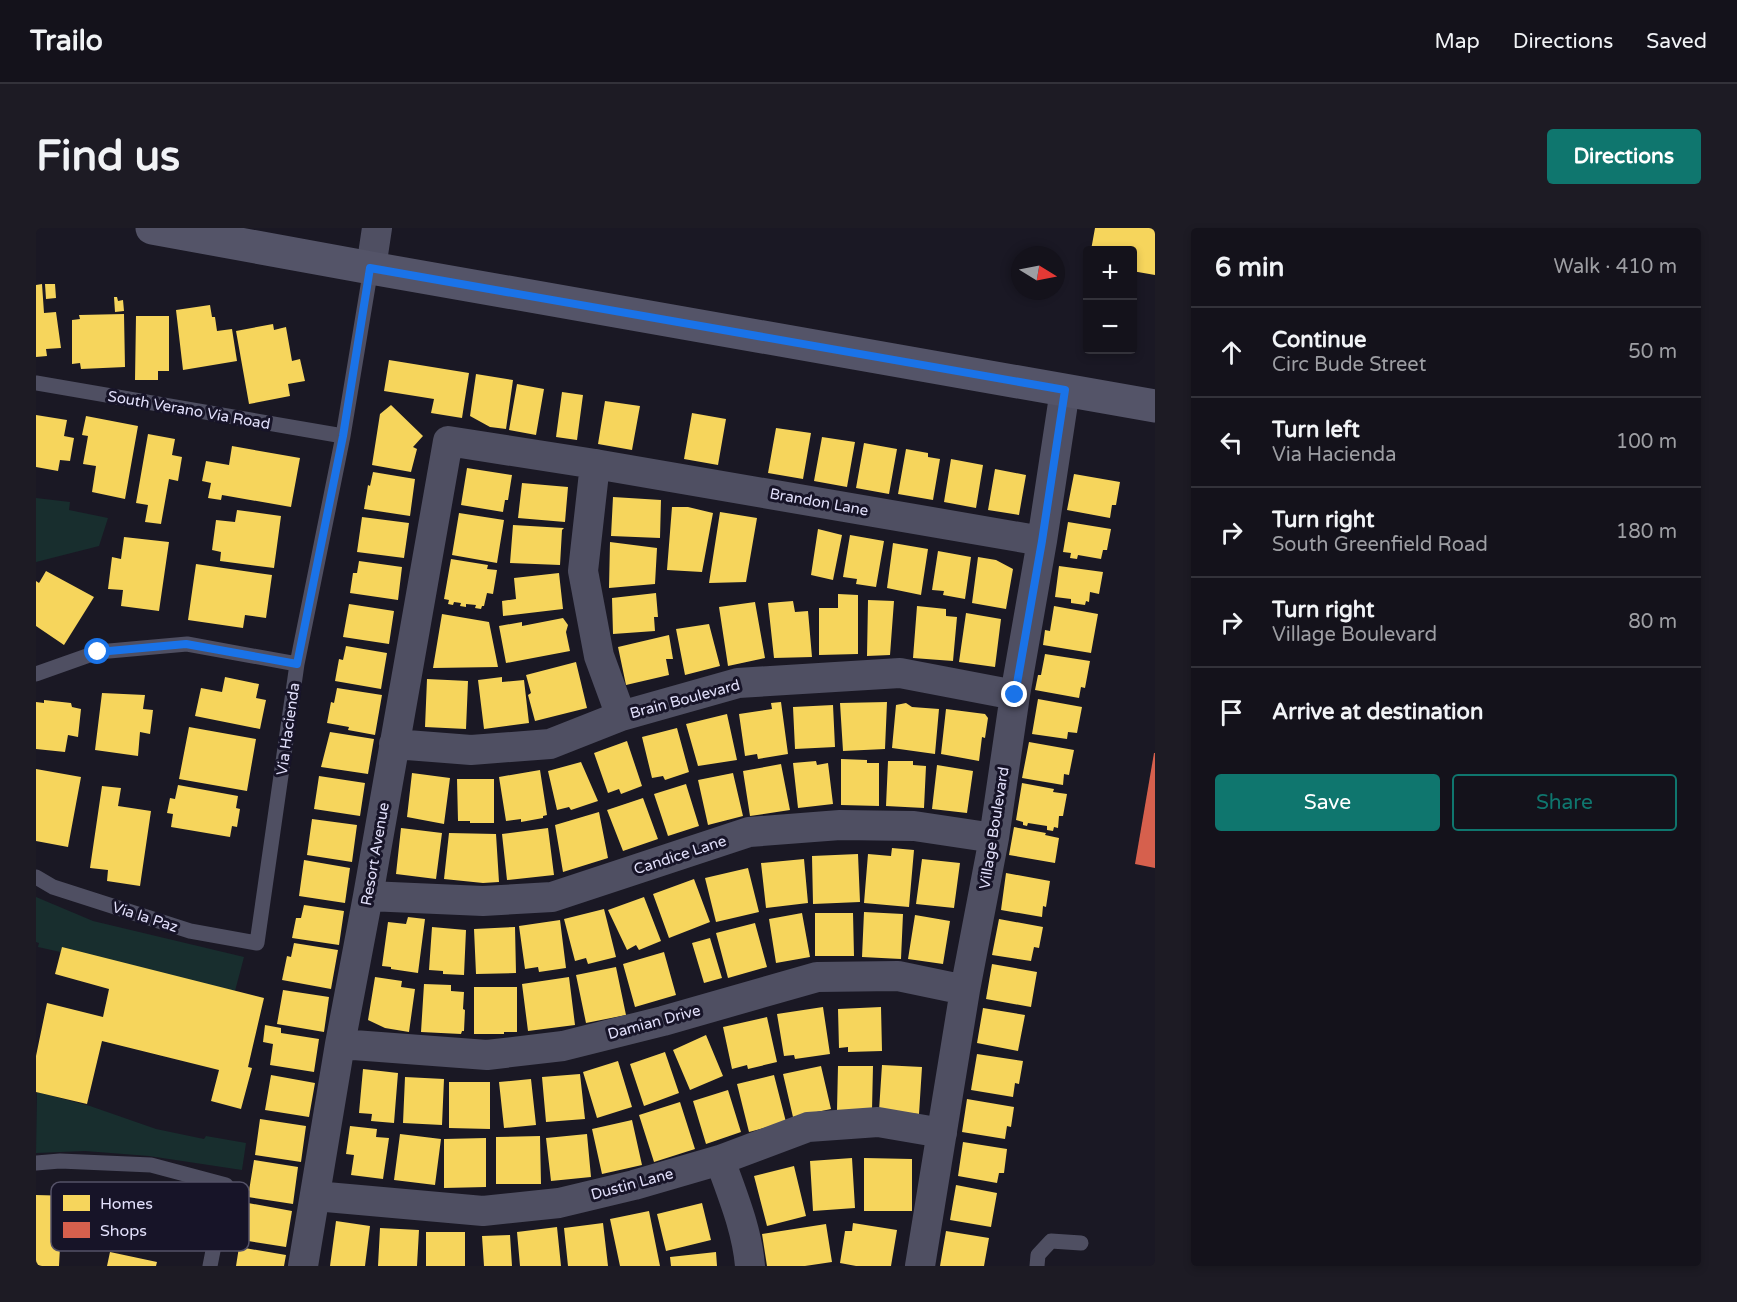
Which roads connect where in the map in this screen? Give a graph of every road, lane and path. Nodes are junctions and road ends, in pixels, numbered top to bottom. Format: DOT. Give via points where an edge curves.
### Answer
graph roads {
  1 [pos="152,228"];
  2 [pos="377,228"];
  3 [pos="370,268"];
  4 [pos="36,383"];
  5 [pos="1065,390"];
  6 [pos="1155,406"];
  7 [pos="343,436"];
  8 [pos="448,441"];
  9 [pos="596,464"];
  10 [pos="1042,541"];
  11 [pos="297,664"];
  12 [pos="36,674"];
  13 [pos="1015,695"];
  14 [pos="621,716"];
  15 [pos="394,744"];
  16 [pos="994,838"];
  17 [pos="36,877"];
  18 [pos="368,896"];
  19 [pos="257,943"];
  20 [pos="965,990"];
  21 [pos="340,1044"];
  22 [pos="942,1133"];
  23 [pos="720,1160"];
  24 [pos="36,1163"];
  25 [pos="214,1182"];
  26 [pos="315,1196"];
  27 [pos="1081,1243"];
  28 [pos="213,1251"];
  29 [pos="210,1266"];
  30 [pos="303,1266"];
  31 [pos="750,1266"];
  32 [pos="920,1266"];
  33 [pos="1037,1266"];
  1 -- 3 [label="main road"];
  2 -- 3 [label="street"];
  3 -- 5 [label="main road"];
  3 -- 7 [label="lane, Via Hacienda"];
  4 -- 7 [label="lane, South Verano Via Road"];
  5 -- 6 [label="main road"];
  5 -- 10 [label="street, Village Boulevard"];
  7 -- 11 [label="lane, Via Hacienda"];
  8 -- 9 [label="street, Brandon Lane"];
  8 -- 15 [label="street, Resort Avenue"];
  9 -- 10 [label="street, Brandon Lane"];
  9 -- 14 [label="street" via="584,571 599,656"];
  10 -- 13 [label="street, Village Boulevard"];
  11 -- 12 [label="lane" via="186,644 98,652"];
  11 -- 19 [label="lane, Via Hacienda"];
  13 -- 14 [label="street, Brain Boulevard" via="900,673 738,683"];
  13 -- 16 [label="street, Village Boulevard"];
  14 -- 15 [label="street, Brain Boulevard" via="550,744 471,750"];
  15 -- 18 [label="street, Resort Avenue"];
  16 -- 18 [label="street, Candice Lane" via="903,826 840,825 749,832 552,897 483,901"];
  16 -- 20 [label="street, Village Boulevard"];
  17 -- 19 [label="lane, Via la Paz" via="53,887 190,931"];
  18 -- 21 [label="street, Resort Avenue"];
  20 -- 21 [label="street, Damian Drive" via="898,976 817,978 563,1046 487,1055"];
  20 -- 22 [label="street, Village Boulevard"];
  21 -- 26 [label="street, Resort Avenue"];
  22 -- 23 [label="street, Dustin Lane" via="878,1122 808,1127"];
  22 -- 32 [label="street, Village Boulevard"];
  23 -- 26 [label="street, Dustin Lane" via="559,1203 483,1211"];
  23 -- 31 [label="street" via="736,1203"];
  24 -- 25 [label="lane" via="151,1165"];
  26 -- 30 [label="street, Resort Avenue"];
  27 -- 33 [label="lane" via="1052,1241 1038,1255"];
  28 -- 29 [label="lane"];
}
